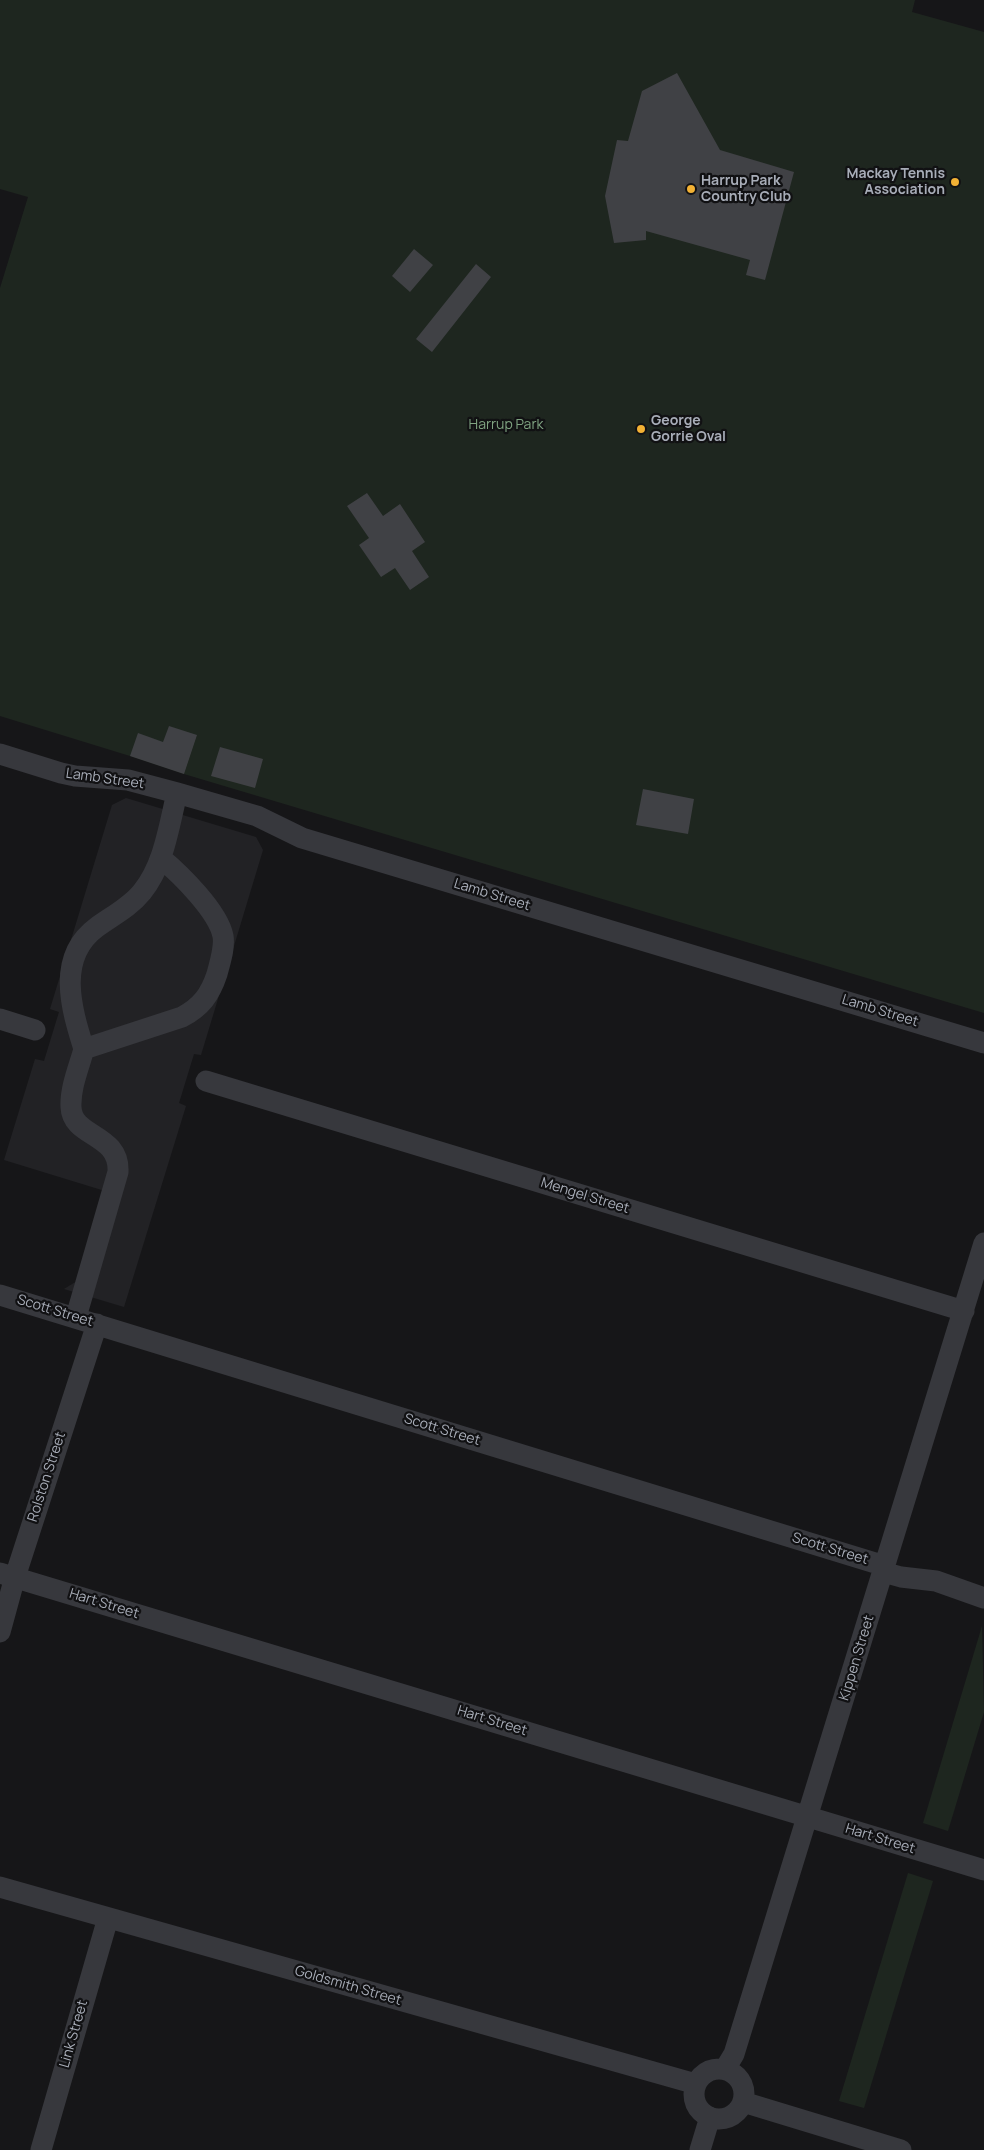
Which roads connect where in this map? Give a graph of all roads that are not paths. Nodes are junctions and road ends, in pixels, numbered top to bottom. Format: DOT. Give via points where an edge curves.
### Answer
graph roads {
  1 [pos="0,754"];
  2 [pos="177,792"];
  3 [pos="160,858"];
  4 [pos="0,1019"];
  5 [pos="36,1030"];
  6 [pos="984,1043"];
  7 [pos="84,1049"];
  8 [pos="206,1081"];
  9 [pos="984,1244"];
  10 [pos="0,1295"];
  11 [pos="964,1311"];
  12 [pos="76,1317"];
  13 [pos="96,1324"];
  14 [pos="884,1569"];
  15 [pos="8,1575"];
  16 [pos="984,1598"];
  17 [pos="0,1632"];
  18 [pos="809,1817"];
  19 [pos="984,1870"];
  20 [pos="0,1887"];
  21 [pos="108,1918"];
  22 [pos="725,2069"];
  23 [pos="696,2084"];
  24 [pos="743,2102"];
  25 [pos="710,2117"];
  26 [pos="41,2150"];
  27 [pos="700,2150"];
  28 [pos="901,2150"];
  1 -- 2 [label="street, Lamb Street" via="68,774 128,780"];
  2 -- 3 [label="street"];
  2 -- 6 [label="street, Lamb Street" via="257,816 302,838"];
  3 -- 7 [label="street" via="142,892 84,938 75,953 69,979 72,1007"];
  3 -- 7 [label="street" via="189,885 219,924 223,949 211,991 196,1010 182,1017"];
  4 -- 5 [label="street"];
  7 -- 12 [label="street" via="71,1106 73,1116 77,1123 113,1150 119,1161 115,1185"];
  8 -- 11 [label="street, Mengel Street"];
  9 -- 11 [label="street, Kippen Street"];
  10 -- 12 [label="street, Scott Street"];
  11 -- 14 [label="street, Kippen Street"];
  12 -- 13 [label="street, Scott Street"];
  13 -- 14 [label="street, Scott Street"];
  13 -- 15 [label="street, Rolston Street"];
  14 -- 16 [label="street, Scott Street" via="902,1577 936,1581"];
  14 -- 18 [label="street, Kippen Street"];
  15 -- 17 [label="street, Rolston Street"];
  15 -- 18 [label="street, Hart Street"];
  18 -- 19 [label="street, Hart Street"];
  18 -- 22 [label="street, Kippen Street" via="734,2054"];
  20 -- 21 [label="street, Goldsmith Street"];
  21 -- 23 [label="street, Goldsmith Street"];
  21 -- 26 [label="street, Link Street"];
  22 -- 23 [label="street" via="705,2073"];
  22 -- 24 [label="street" via="740,2080"];
  23 -- 25 [label="street" via="695,2101 700,2110"];
  24 -- 25 [label="street" via="730,2116"];
  24 -- 28 [label="street"];
  25 -- 27 [label="street"];
}
